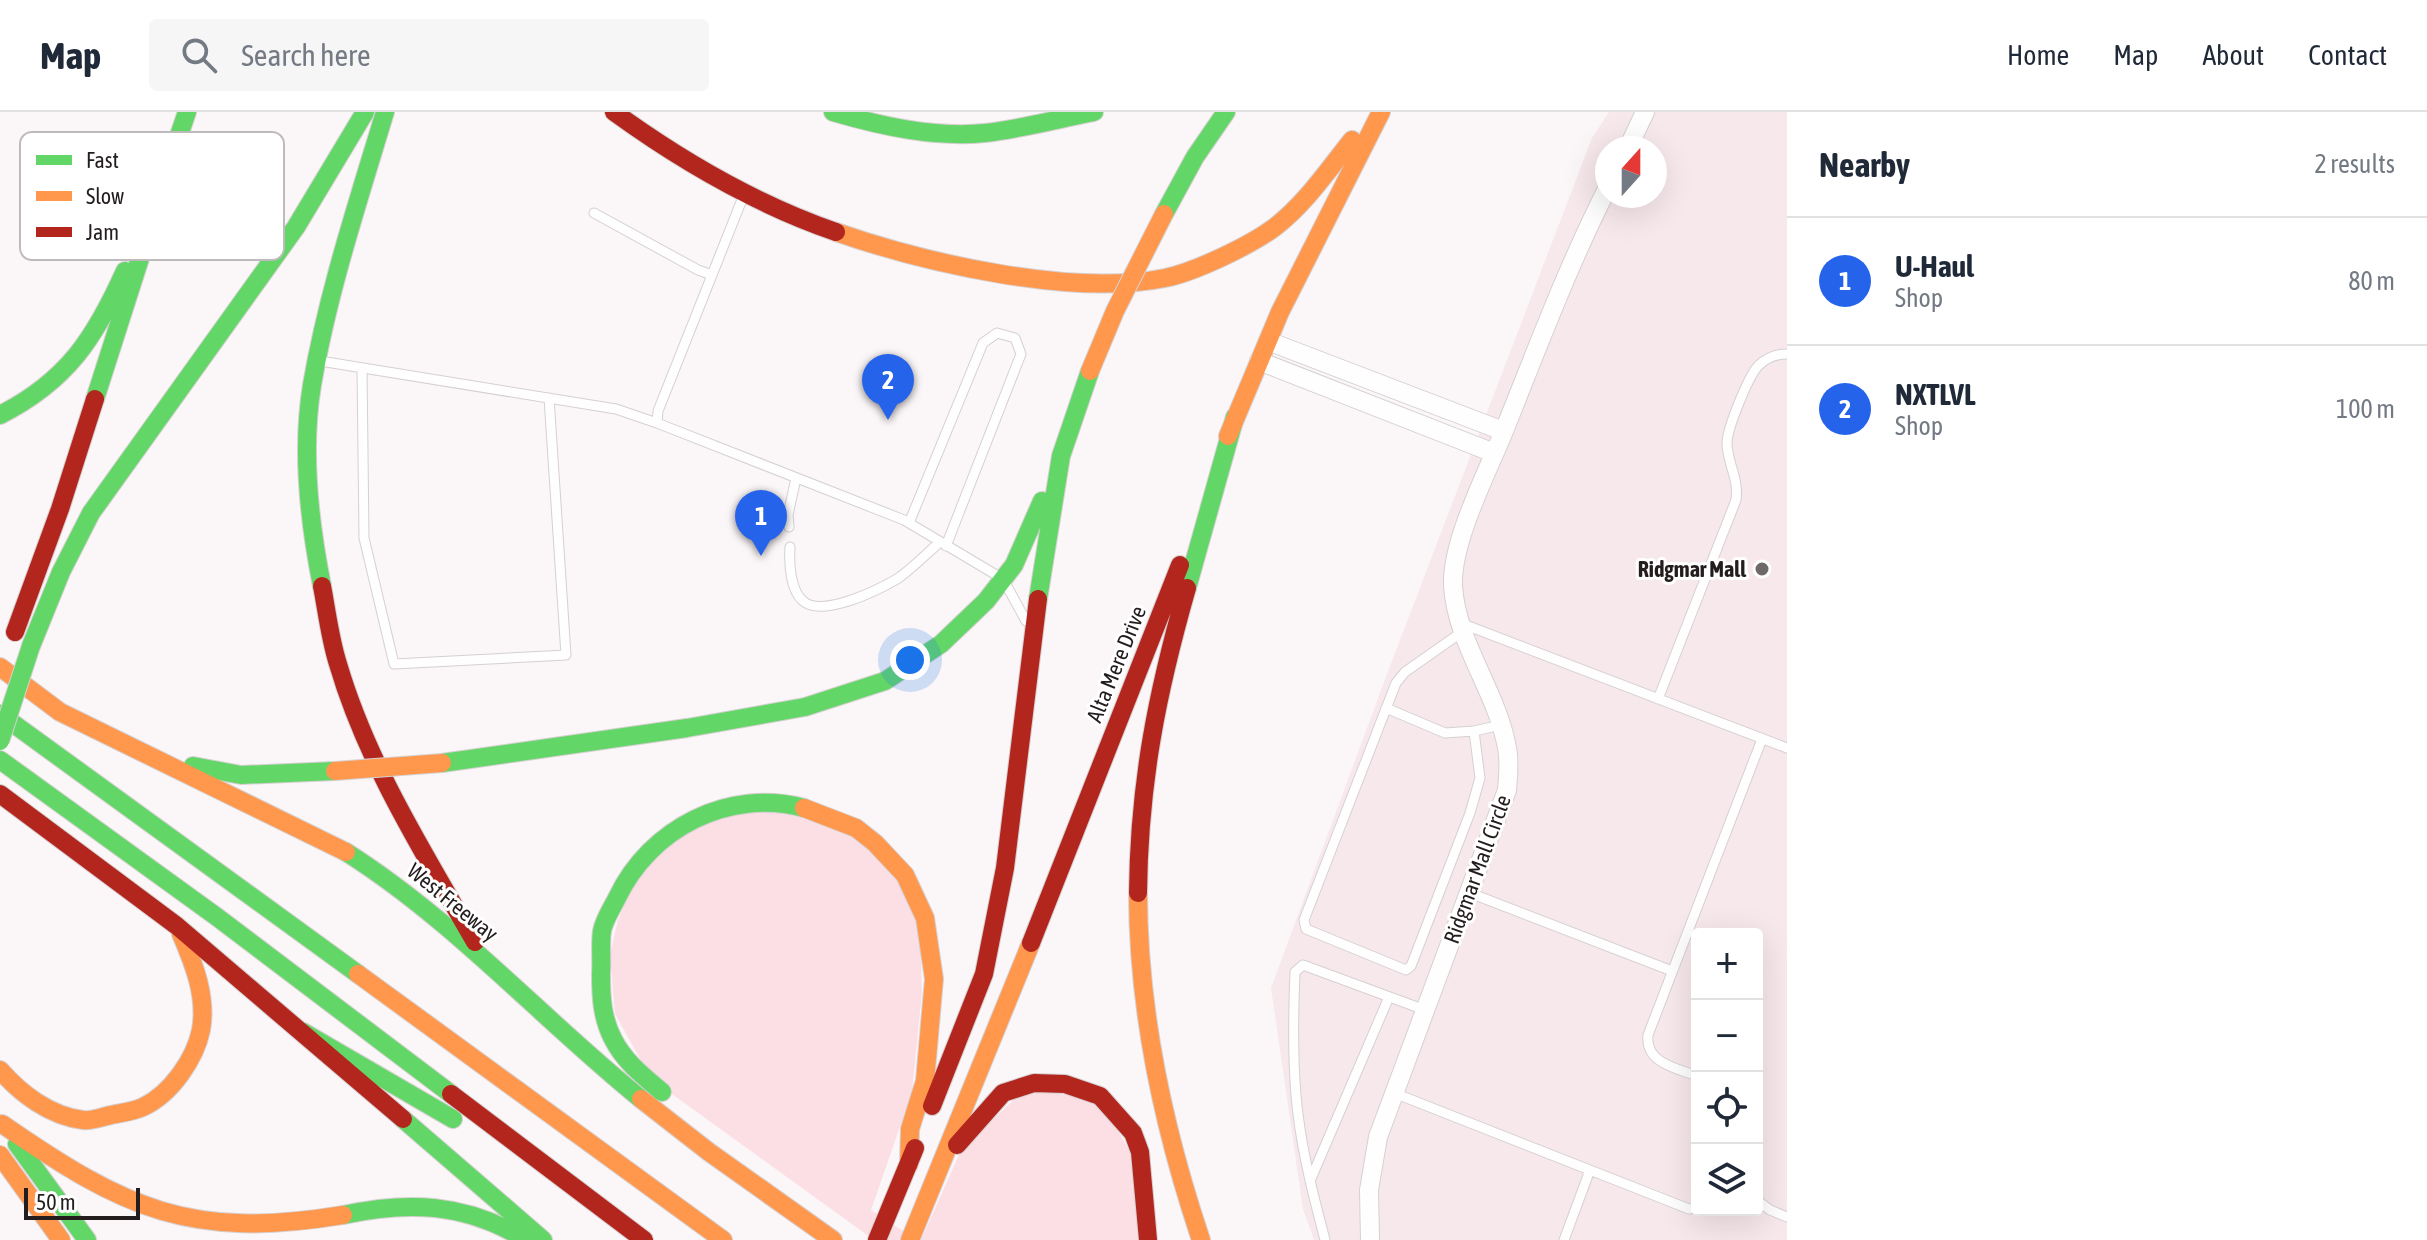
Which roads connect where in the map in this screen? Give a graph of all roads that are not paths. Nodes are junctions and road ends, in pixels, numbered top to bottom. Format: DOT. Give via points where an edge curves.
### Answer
graph roads {
  1 [pos="187,112"];
  2 [pos="365,112"];
  3 [pos="385,112"];
  4 [pos="614,112"];
  5 [pos="833,112"];
  6 [pos="1094,112"];
  7 [pos="1226,112"];
  8 [pos="1378,112"];
  9 [pos="1645,112"];
  10 [pos="181,132"];
  11 [pos="1634,136"];
  12 [pos="744,194"];
  13 [pos="1598,208"];
  14 [pos="594,213"];
  15 [pos="284,243"];
  16 [pos="130,260"];
  17 [pos="140,260"];
  18 [pos="272,260"];
  19 [pos="712,275"];
  20 [pos="1268,341"];
  21 [pos="1787,354"];
  22 [pos="317,361"];
  23 [pos="1259,361"];
  24 [pos="362,368"];
  25 [pos="549,398"];
  26 [pos="0,415"];
  27 [pos="1235,417"];
  28 [pos="657,423"];
  29 [pos="1503,431"];
  30 [pos="1494,453"];
  31 [pos="1061,456"];
  32 [pos="796,478"];
  33 [pos="914,526"];
  34 [pos="789,527"];
  35 [pos="943,544"];
  36 [pos="790,547"];
  37 [pos="923,556"];
  38 [pos="1003,579"];
  39 [pos="1461,627"];
  40 [pos="1034,635"];
  41 [pos="0,667"];
  42 [pos="0,679"];
  43 [pos="1658,699"];
  44 [pos="1386,708"];
  45 [pos="0,714"];
  46 [pos="1501,725"];
  47 [pos="1474,731"];
  48 [pos="1762,739"];
  49 [pos="0,741"];
  50 [pos="1787,748"];
  51 [pos="0,760"];
  52 [pos="158,760"];
  53 [pos="0,794"];
  54 [pos="1470,893"];
  55 [pos="177,926"];
  56 [pos="484,956"];
  57 [pos="1672,971"];
  58 [pos="1389,997"];
  59 [pos="1425,1010"];
  60 [pos="303,1032"];
  61 [pos="0,1070"];
  62 [pos="1691,1073"];
  63 [pos="1394,1093"];
  64 [pos="1,1122"];
  65 [pos="0,1155"];
  66 [pos="909,1164"];
  67 [pos="1590,1170"];
  68 [pos="1310,1181"];
  69 [pos="758,1188"];
  70 [pos="928,1194"];
  71 [pos="1763,1205"];
  72 [pos="1691,1209"];
  73 [pos="1787,1217"];
  74 [pos="626,1227"];
  75 [pos="61,1240"];
  76 [pos="87,1240"];
  77 [pos="527,1240"];
  78 [pos="543,1240"];
  79 [pos="644,1240"];
  80 [pos="723,1240"];
  81 [pos="833,1240"];
  82 [pos="877,1240"];
  83 [pos="910,1240"];
  84 [pos="1148,1240"];
  85 [pos="1201,1240"];
  86 [pos="1325,1240"];
  87 [pos="1370,1240"];
  88 [pos="1564,1240"];
  1 -- 10 [label="main road"];
  2 -- 15 [label="main road, bridge"];
  3 -- 22 [label="main road"];
  4 -- 12 [label="main road"];
  5 -- 6 [label="main road" via="879,125 984,133"];
  7 -- 31 [label="main road, bridge" via="1195,157 1115,311"];
  8 -- 12 [label="main road" via="1298,207 1262,236 1185,273 1147,281 1072,281 927,260 822,230"];
  8 -- 20 [label="main road, Alta Mere Drive"];
  9 -- 11 [label="street"];
  12 -- 19 [label="lane"];
  13 -- 29 [label="street, Ridgmar Mall Circle"];
  14 -- 19 [label="lane"];
  16 -- 26 [label="main road" via="105,318 73,362 42,392"];
  17 -- 42 [label="main road"];
  18 -- 49 [label="main road, bridge" via="83,528 57,578"];
  19 -- 28 [label="lane"];
  20 -- 23 [label="main road, Alta Mere Drive"];
  20 -- 29 [label="street"];
  21 -- 43 [label="lane" via="1758,366 1738,409 1727,442 1736,500"];
  22 -- 24 [label="lane"];
  22 -- 56 [label="main road" via="308,435 311,529 337,662 400,811"];
  23 -- 27 [label="main road, Alta Mere Drive"];
  23 -- 30 [label="street"];
  24 -- 25 [label="lane"];
  24 -- 25 [label="lane" via="364,538 394,664 566,655"];
  25 -- 28 [label="lane" via="616,409"];
  27 -- 70 [label="main road, Alta Mere Drive" via="1150,646"];
  27 -- 85 [label="main road" via="1164,671 1139,825 1143,1003 1162,1108"];
  28 -- 32 [label="lane"];
  29 -- 30 [label="street, Ridgmar Mall Circle"];
  30 -- 39 [label="street, Ridgmar Mall Circle" via="1453,568"];
  31 -- 38 [label="main road"];
  31 -- 40 [label="main road"];
  32 -- 33 [label="lane"];
  32 -- 34 [label="lane"];
  33 -- 35 [label="lane"];
  33 -- 35 [label="lane" via="983,343 997,333 1015,338 1021,354"];
  33 -- 37 [label="lane" via="926,548"];
  35 -- 37 [label="lane"];
  35 -- 38 [label="lane"];
  36 -- 37 [label="lane" via="793,582 804,603 820,608 898,578"];
  38 -- 40 [label="lane"];
  38 -- 52 [label="main road, bridge" via="941,644 885,681 831,701 442,763 241,775"];
  39 -- 43 [label="lane"];
  39 -- 44 [label="lane" via="1405,672"];
  39 -- 46 [label="street, Ridgmar Mall Circle"];
  40 -- 66 [label="main road" via="1005,868 984,974"];
  41 -- 52 [label="main road, West Freeway" via="60,712"];
  43 -- 48 [label="lane"];
  44 -- 47 [label="lane" via="1445,733"];
  44 -- 47 [label="lane" via="1304,920 1306,929 1406,970 1417,953 1480,778"];
  45 -- 80 [label="main road"];
  46 -- 47 [label="lane"];
  46 -- 54 [label="street, Ridgmar Mall Circle" via="1509,763 1505,800"];
  48 -- 50 [label="lane"];
  48 -- 57 [label="lane"];
  51 -- 74 [label="main road"];
  52 -- 56 [label="main road, West Freeway" via="359,859"];
  53 -- 55 [label="main road"];
  54 -- 57 [label="lane"];
  54 -- 59 [label="street, Ridgmar Mall Circle"];
  55 -- 60 [label="main road"];
  55 -- 61 [label="main road" via="196,966 202,1000 198,1041 164,1092 145,1107 85,1120 52,1111 20,1092"];
  56 -- 69 [label="main road, West Freeway" via="591,1057"];
  57 -- 62 [label="lane" via="1647,1042 1655,1058"];
  58 -- 59 [label="lane"];
  58 -- 68 [label="lane"];
  58 -- 68 [label="lane" via="1303,965 1295,972 1298,1114"];
  59 -- 63 [label="street, Ridgmar Mall Circle"];
  60 -- 74 [label="main road" via="447,1115 570,1204"];
  60 -- 78 [label="main road"];
  63 -- 67 [label="lane"];
  63 -- 87 [label="street, Ridgmar Mall Circle" via="1371,1168"];
  64 -- 76 [label="main road"];
  64 -- 77 [label="main road" via="77,1176 151,1211 212,1224 273,1226 399,1205 456,1210 500,1223"];
  65 -- 75 [label="main road"];
  66 -- 69 [label="main road" via="910,1129 925,1081 934,979 925,918 905,875 856,828 790,804 752,802 713,810 655,846 624,883 602,929 600,970 601,1005 612,1038 630,1065 739,1158"];
  66 -- 82 [label="main road"];
  67 -- 72 [label="lane"];
  67 -- 88 [label="lane"];
  68 -- 86 [label="lane"];
  69 -- 81 [label="main road, West Freeway"];
  70 -- 83 [label="main road, Alta Mere Drive"];
  70 -- 84 [label="main road" via="962,1138 1003,1093 1034,1083 1065,1084 1100,1096 1133,1133 1140,1152"];
  71 -- 73 [label="lane"];
  74 -- 79 [label="main road"];
}
